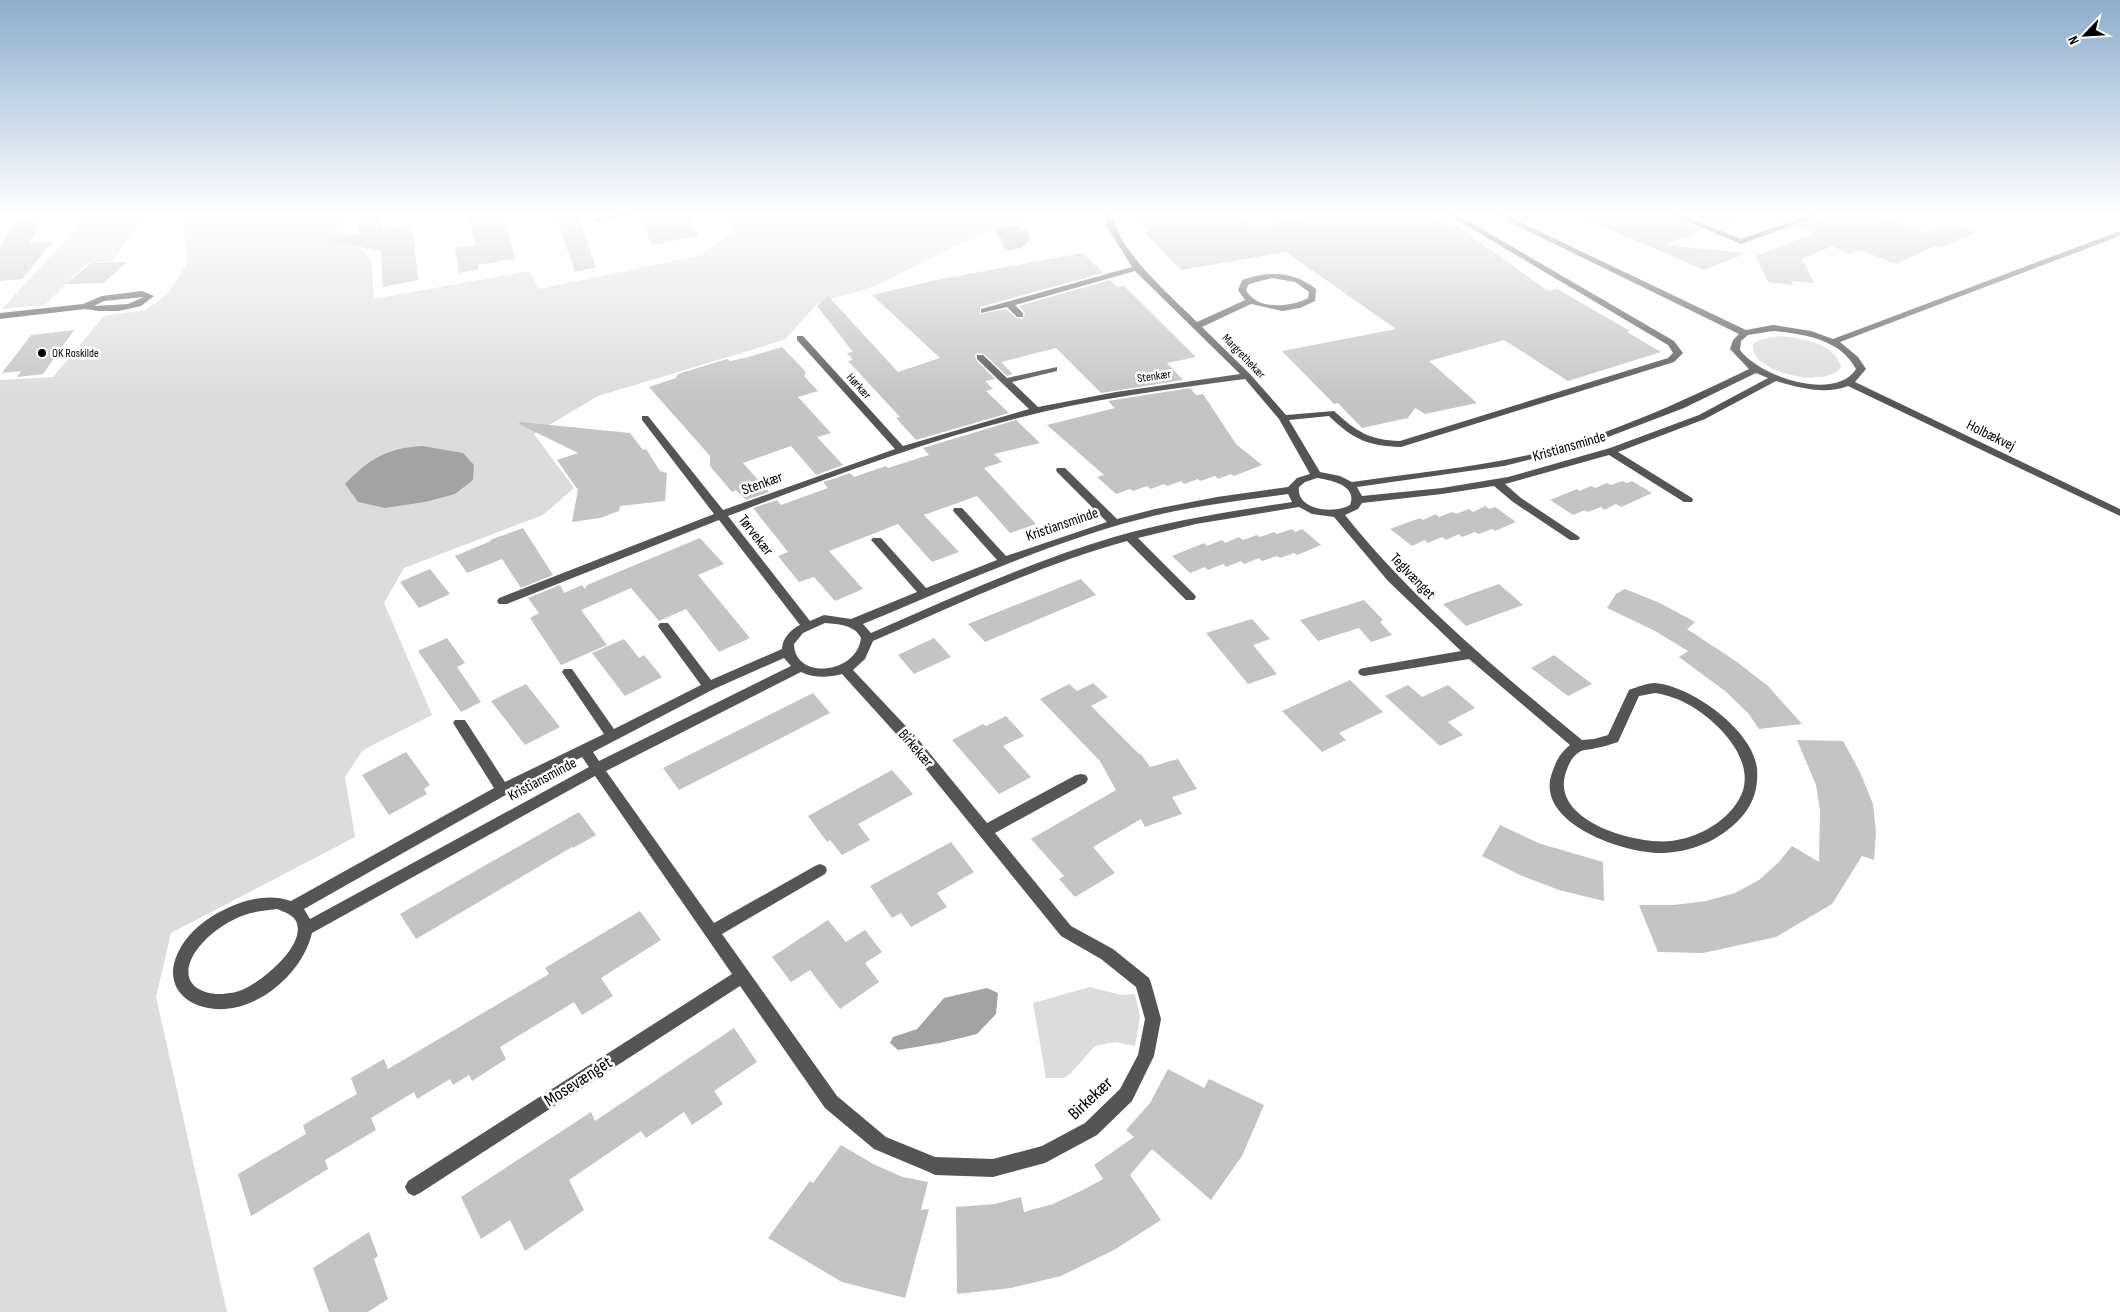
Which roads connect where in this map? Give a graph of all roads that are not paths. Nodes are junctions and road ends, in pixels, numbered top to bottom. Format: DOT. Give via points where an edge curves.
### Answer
graph roads {
  1 [pos="1111,275"];
  2 [pos="1144,275"];
  3 [pos="1555,275"];
  4 [pos="1625,275"];
  5 [pos="2010,275"];
  6 [pos="1251,301"];
  7 [pos="1009,304"];
  8 [pos="85,306"];
  9 [pos="984,311"];
  10 [pos="1020,315"];
  11 [pos="0,316"];
  12 [pos="1196,326"];
  13 [pos="1746,333"];
  14 [pos="800,338"];
  15 [pos="1832,342"];
  16 [pos="980,357"];
  17 [pos="1054,369"];
  18 [pos="1756,369"];
  19 [pos="1247,376"];
  20 [pos="1775,378"];
  21 [pos="1006,382"];
  22 [pos="1849,383"];
  23 [pos="1037,410"];
  24 [pos="645,418"];
  25 [pos="1283,418"];
  26 [pos="900,450"];
  27 [pos="1610,451"];
  28 [pos="1061,470"];
  29 [pos="1316,475"];
  30 [pos="1496,482"];
  31 [pos="1350,485"];
  32 [pos="1292,490"];
  33 [pos="1358,500"];
  34 [pos="1688,500"];
  35 [pos="1299,504"];
  36 [pos="958,510"];
  37 [pos="2120,513"];
  38 [pos="721,514"];
  39 [pos="1338,514"];
  40 [pos="1115,524"];
  41 [pos="1130,537"];
  42 [pos="1574,538"];
  43 [pos="877,540"];
  44 [pos="1004,561"];
  45 [pos="924,593"];
  46 [pos="1190,597"];
  47 [pos="503,602"];
  48 [pos="853,623"];
  49 [pos="806,624"];
  50 [pos="664,626"];
  51 [pos="867,639"];
  52 [pos="787,652"];
  53 [pos="1470,654"];
  54 [pos="798,668"];
  55 [pos="844,669"];
  56 [pos="568,672"];
  57 [pos="1364,672"];
  58 [pos="709,686"];
  59 [pos="460,723"];
  60 [pos="612,736"];
  61 [pos="1579,745"];
  62 [pos="584,750"];
  63 [pos="597,768"];
  64 [pos="1081,779"];
  65 [pos="503,790"];
  66 [pos="985,831"];
  67 [pos="820,870"];
  68 [pos="292,908"];
  69 [pos="306,929"];
  70 [pos="712,932"];
  71 [pos="742,976"];
  72 [pos="414,1186"];
  1 -- 7 [label="street"];
  2 -- 12 [label="street, Margrethekær"];
  3 -- 25 [label="street" via="1671,343 1678,353 1672,360 1401,444 1375,444 1352,434 1331,413"];
  4 -- 13 [label="street"];
  5 -- 15 [label="street"];
  6 -- 6 [label="street" via="1266,308 1283,309 1302,305 1312,299 1313,291 1305,283 1290,277 1258,277 1245,282 1242,290"];
  6 -- 12 [label="street"];
  7 -- 9 [label="street"];
  7 -- 10 [label="street"];
  8 -- 8 [label="street" via="102,299 150,296 146,302 134,305 94,310"];
  8 -- 11 [label="street"];
  12 -- 19 [label="street, Margrethekær"];
  13 -- 15 [label="street" via="1757,329 1790,330"];
  13 -- 18 [label="street" via="1736,340 1735,349"];
  14 -- 26 [label="street, Hørkær"];
  15 -- 22 [label="street" via="1847,350 1860,364 1858,377"];
  16 -- 21 [label="street"];
  17 -- 21 [label="street"];
  18 -- 20 [label="street"];
  18 -- 31 [label="street, Kristiansminde" via="1681,406 1583,443 1504,463"];
  19 -- 23 [label="street, Stenkær" via="1115,394"];
  19 -- 25 [label="street, Margrethekær"];
  20 -- 22 [label="street" via="1816,387"];
  20 -- 27 [label="street, Kristiansminde" via="1702,417"];
  21 -- 23 [label="street"];
  22 -- 37 [label="street, Holbækvej"];
  23 -- 26 [label="street, Stenkær"];
  24 -- 38 [label="street, Tørvekær"];
  25 -- 29 [label="street, Margrethekær"];
  26 -- 38 [label="street, Stenkær"];
  27 -- 30 [label="street, Kristiansminde"];
  27 -- 34 [label="street"];
  28 -- 40 [label="street"];
  29 -- 31 [label="street" via="1340,479"];
  29 -- 32 [label="street" via="1305,477"];
  30 -- 33 [label="street, Kristiansminde"];
  30 -- 42 [label="street"];
  31 -- 33 [label="street"];
  32 -- 35 [label="street" via="1293,498"];
  32 -- 40 [label="street, Kristiansminde" via="1190,505"];
  33 -- 39 [label="street" via="1350,510"];
  35 -- 39 [label="street" via="1323,514"];
  35 -- 41 [label="street" via="1202,519"];
  36 -- 44 [label="street"];
  38 -- 47 [label="street, Stenkær"];
  38 -- 49 [label="street, Tørvekær"];
  39 -- 53 [label="street, Teglvænget" via="1397,584"];
  40 -- 44 [label="street, Kristiansminde"];
  41 -- 46 [label="street"];
  41 -- 51 [label="street" via="1016,576"];
  43 -- 45 [label="street"];
  44 -- 45 [label="street, Kristiansminde"];
  45 -- 48 [label="street, Kristiansminde"];
  48 -- 49 [label="street" via="824,619"];
  48 -- 51 [label="street" via="862,629"];
  49 -- 52 [label="street" via="794,633 788,642"];
  50 -- 58 [label="street"];
  51 -- 55 [label="street" via="865,650"];
  52 -- 54 [label="street" via="790,661"];
  52 -- 58 [label="street, Kristiansminde"];
  53 -- 57 [label="street"];
  53 -- 61 [label="street, Teglvænget"];
  54 -- 55 [label="street" via="829,673"];
  54 -- 63 [label="street, Kristiansminde"];
  55 -- 66 [label="street, Birkekær" via="913,743"];
  56 -- 60 [label="street"];
  58 -- 60 [label="street, Kristiansminde"];
  59 -- 65 [label="street"];
  60 -- 62 [label="street, Kristiansminde"];
  61 -- 61 [label="street" via="1563,760 1556,781 1562,804 1579,823 1615,840 1652,847 1690,843 1720,829 1739,813 1752,789 1750,763 1734,735 1711,712 1683,695 1653,688 1634,693 1613,738"];
  62 -- 63 [label="street"];
  62 -- 65 [label="street, Kristiansminde"];
  63 -- 69 [label="street, Kristiansminde"];
  63 -- 70 [label="street"];
  64 -- 66 [label="street"];
  65 -- 68 [label="street, Kristiansminde"];
  66 -- 71 [label="street, Birkekær" via="1066,931 1108,954 1143,983 1153,1019 1146,1056 1126,1095 1092,1129 1045,1154 993,1168 935,1166 880,1143 830,1102"];
  67 -- 70 [label="street"];
  68 -- 69 [label="street" via="302,917"];
  68 -- 69 [label="street" via="277,903 258,904 237,910 217,921 186,952 180,968 182,986 195,998 215,1002 241,997 266,985 288,968 301,948"];
  70 -- 71 [label="street"];
  71 -- 72 [label="street, Mosevænget"];
}
